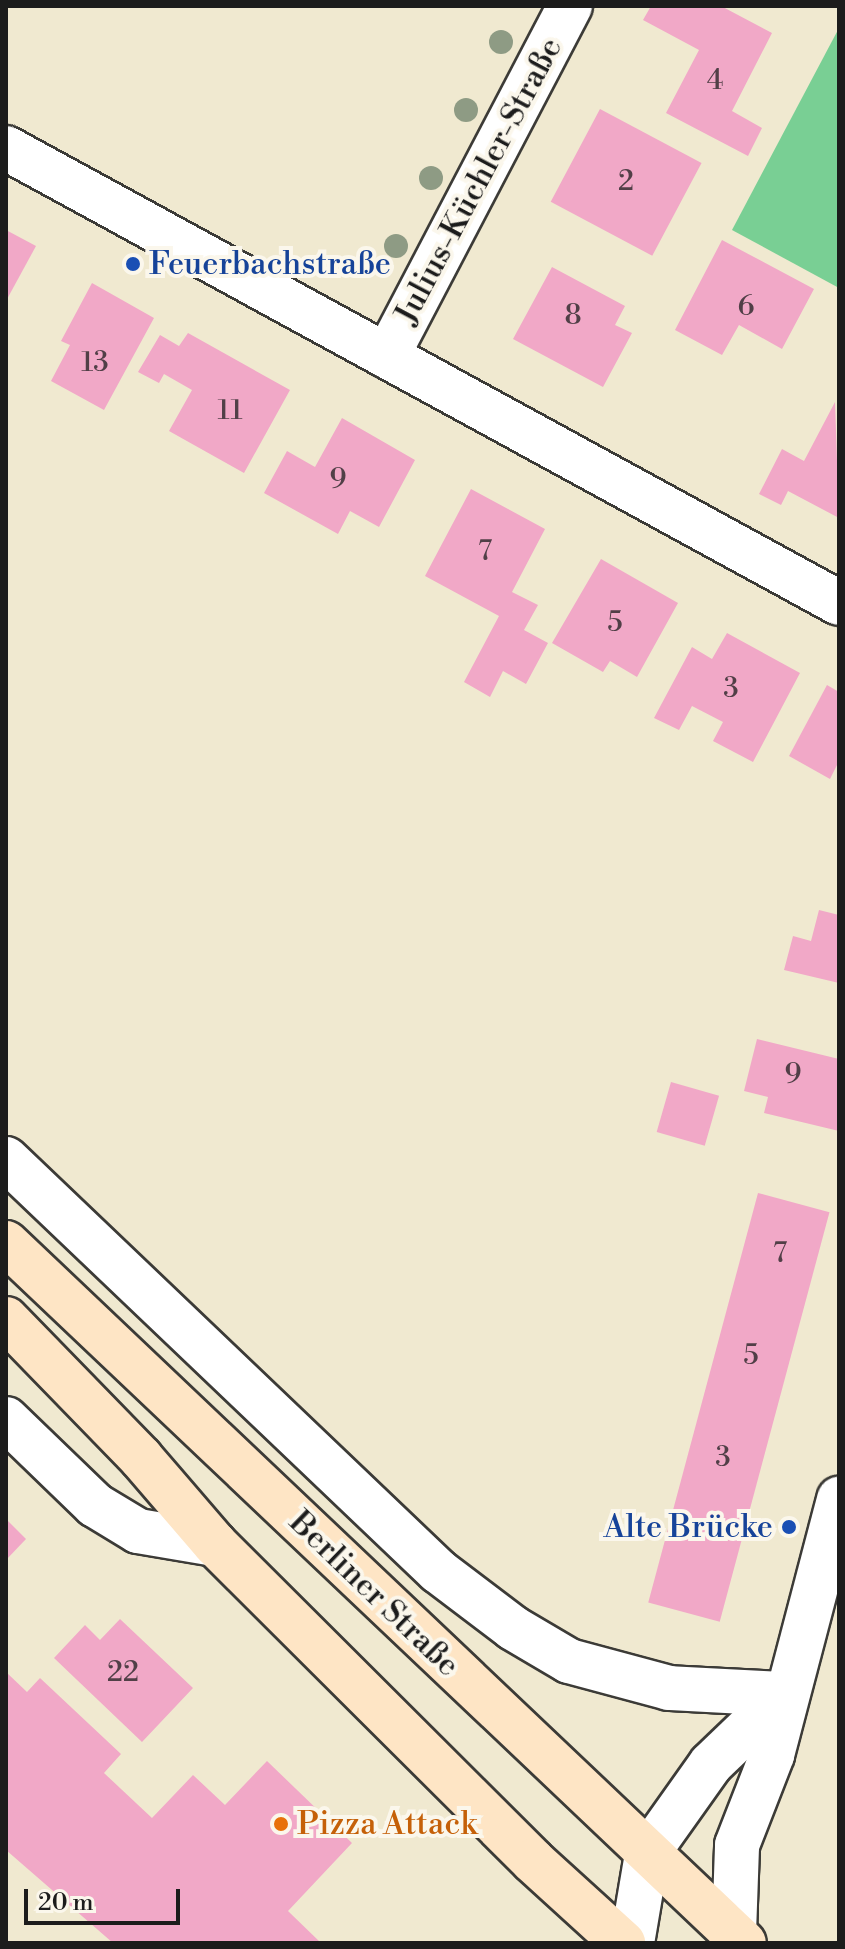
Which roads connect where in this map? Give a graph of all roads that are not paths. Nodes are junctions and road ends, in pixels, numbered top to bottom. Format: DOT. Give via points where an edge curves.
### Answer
graph roads {
  1 [pos="570,6"];
  2 [pos="6,148"];
  3 [pos="387,356"];
  4 [pos="839,603"];
  5 [pos="6,1159"];
  6 [pos="6,1243"];
  7 [pos="6,1319"];
  8 [pos="6,1419"];
  9 [pos="839,1499"];
  10 [pos="215,1544"];
  11 [pos="784,1694"];
  12 [pos="647,1854"];
  13 [pos="739,1938"];
  14 [pos="623,1943"];
  15 [pos="632,1943"];
  1 -- 3 [label="street, Julius-Küchler-Straße"];
  2 -- 3 [label="street"];
  3 -- 4 [label="street"];
  5 -- 11 [label="street, Berliner Straße" via="438,1571 513,1628 569,1661 669,1688"];
  6 -- 12 [label="main road, Berliner Straße"];
  7 -- 10 [label="main road" via="141,1458"];
  8 -- 10 [label="street" via="95,1505 138,1531"];
  9 -- 11 [label="street"];
  10 -- 14 [label="main road" via="533,1861"];
  11 -- 12 [label="street" via="711,1764"];
  11 -- 13 [label="street" via="772,1755 737,1845"];
  12 -- 13 [label="main road, Berliner Straße"];
  12 -- 15 [label="street"];
}
